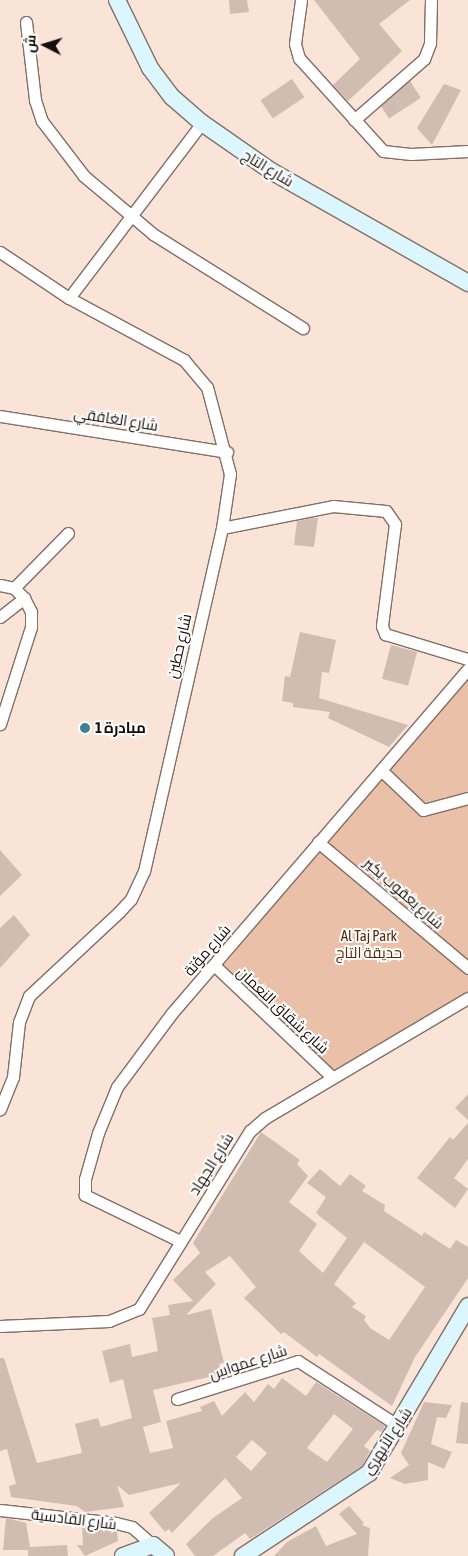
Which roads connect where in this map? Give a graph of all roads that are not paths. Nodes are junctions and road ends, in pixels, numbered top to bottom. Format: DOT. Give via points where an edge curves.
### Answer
graph roads {
  1 [pos="301,0"];
  2 [pos="431,0"];
  3 [pos="123,3"];
  4 [pos="26,22"];
  5 [pos="354,120"];
  6 [pos="202,123"];
  7 [pos="468,151"];
  8 [pos="130,218"];
  9 [pos="0,252"];
  10 [pos="468,283"];
  11 [pos="69,298"];
  12 [pos="303,328"];
  13 [pos="0,416"];
  14 [pos="227,452"];
  15 [pos="222,528"];
  16 [pos="68,533"];
  17 [pos="0,585"];
  18 [pos="14,588"];
  19 [pos="24,598"];
  20 [pos="0,617"];
  21 [pos="468,659"];
  22 [pos="468,669"];
  23 [pos="0,724"];
  24 [pos="381,770"];
  25 [pos="468,798"];
  26 [pos="318,842"];
  27 [pos="214,965"];
  28 [pos="468,968"];
  29 [pos="468,998"];
  30 [pos="332,1077"];
  31 [pos="0,1110"];
  32 [pos="180,1241"];
  33 [pos="468,1306"];
  34 [pos="0,1326"];
  35 [pos="177,1399"];
  36 [pos="399,1426"];
  37 [pos="0,1510"];
  38 [pos="153,1545"];
  39 [pos="250,1554"];
  40 [pos="123,1556"];
  41 [pos="166,1556"];
  1 -- 5 [label="street" via="294,44 299,58"];
  2 -- 5 [label="street" via="430,43 424,59"];
  3 -- 6 [label="street, شارع التاج" via="150,68 172,97"];
  4 -- 8 [label="street" via="35,100 42,121 84,176"];
  5 -- 7 [label="street" via="383,151 394,154"];
  6 -- 8 [label="street"];
  6 -- 10 [label="street, شارع التاج" via="271,170"];
  8 -- 11 [label="street"];
  8 -- 12 [label="street"];
  9 -- 11 [label="street, شارع حطين"];
  11 -- 14 [label="street, شارع حطين" via="184,360 207,387"];
  13 -- 14 [label="street, شارع الغافقي"];
  14 -- 15 [label="street, شارع حطين" via="230,490"];
  15 -- 21 [label="street" via="333,506 386,511 395,524 382,626 385,634"];
  15 -- 31 [label="street, شارع حطين" via="138,885 119,912 29,996 19,1022 13,1077"];
  16 -- 18 [label="street"];
  17 -- 18 [label="street"];
  18 -- 19 [label="street"];
  19 -- 20 [label="street"];
  19 -- 23 [label="street" via="31,612 31,627"];
  22 -- 24 [label="street, شارع مؤتة"];
  24 -- 25 [label="street" via="423,810"];
  24 -- 26 [label="street, شارع مؤتة"];
  26 -- 27 [label="street, شارع مؤتة"];
  26 -- 28 [label="street, شارع يعقوب بكير"];
  27 -- 30 [label="street, شارع شقاق النعمان"];
  27 -- 32 [label="street, شارع مؤتة" via="141,1052 117,1087 85,1179 88,1198"];
  29 -- 30 [label="street, شارع الجهاد"];
  30 -- 32 [label="street, شارع الجهاد" via="264,1118 250,1131"];
  32 -- 34 [label="street, شارع الجهاد" via="161,1280 140,1309 125,1318 51,1326"];
  33 -- 36 [label="street, شارع الأبهري"];
  35 -- 36 [label="street, شارع عمواس" via="298,1361"];
  36 -- 39 [label="street, شارع الأبهري" via="364,1479"];
  37 -- 38 [label="street, شارع القادسية" via="116,1523 132,1527"];
  38 -- 40 [label="street"];
  38 -- 41 [label="street, شارع القادسية"];
}
